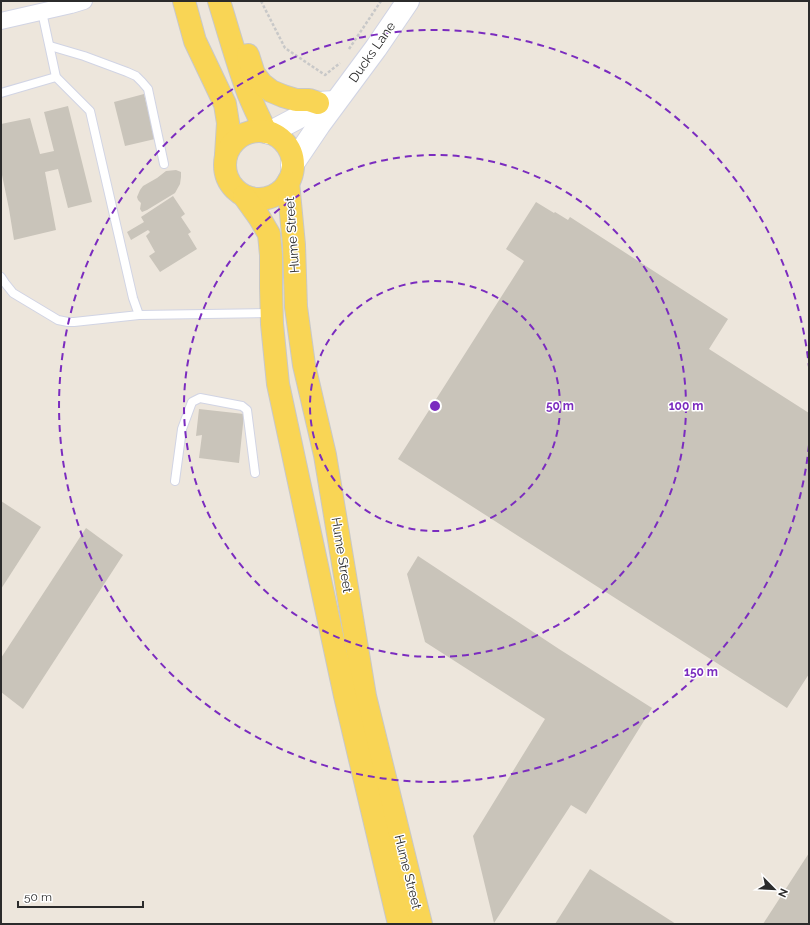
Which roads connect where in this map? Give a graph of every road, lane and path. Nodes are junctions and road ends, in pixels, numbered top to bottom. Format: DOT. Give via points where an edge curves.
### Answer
graph roads {
  1 [pos="84,1"];
  2 [pos="184,1"];
  3 [pos="220,1"];
  4 [pos="261,1"];
  5 [pos="380,1"];
  6 [pos="408,1"];
  7 [pos="42,12"];
  8 [pos="1,21"];
  9 [pos="230,36"];
  10 [pos="50,46"];
  11 [pos="349,50"];
  12 [pos="340,63"];
  13 [pos="56,77"];
  14 [pos="1,93"];
  15 [pos="327,102"];
  16 [pos="268,132"];
  17 [pos="226,155"];
  18 [pos="164,164"];
  19 [pos="290,173"];
  20 [pos="244,196"];
  21 [pos="1,277"];
  22 [pos="272,313"];
  23 [pos="139,315"];
  24 [pos="255,473"];
  25 [pos="175,481"];
  26 [pos="399,924"];
  27 [pos="420,924"];
  1 -- 7 [label="street"];
  2 -- 17 [label="main road" via="195,41 225,104 228,123"];
  3 -- 9 [label="main road"];
  4 -- 12 [label="path" via="285,48 325,75"];
  5 -- 11 [label="path"];
  6 -- 15 [label="street, Ducks Lane" via="376,48"];
  7 -- 8 [label="street"];
  7 -- 10 [label="lane"];
  9 -- 15 [label="main road" via="245,47 254,74 271,91 296,100"];
  9 -- 16 [label="main road" via="254,108"];
  10 -- 13 [label="lane"];
  10 -- 18 [label="lane" via="127,72 142,82 148,89"];
  13 -- 14 [label="lane"];
  13 -- 23 [label="lane" via="90,111"];
  15 -- 16 [label="street, Ducks Lane"];
  15 -- 19 [label="street, Ducks Lane" via="319,125"];
  16 -- 17 [label="main road" via="251,132 243,135 230,147"];
  16 -- 19 [label="main road" via="286,145 291,155"];
  17 -- 20 [label="main road" via="227,179 234,189"];
  19 -- 20 [label="main road" via="282,190 274,196 264,199"];
  19 -- 27 [label="main road, Hume Street" via="296,307 304,365 325,455 365,696"];
  20 -- 22 [label="main road, Hume Street" via="269,234"];
  21 -- 23 [label="lane" via="13,292 58,320 74,322"];
  22 -- 23 [label="lane"];
  22 -- 26 [label="main road, Hume Street" via="278,384 345,696"];
  24 -- 25 [label="lane" via="247,410 242,406 200,398 192,402 182,429"];
}
